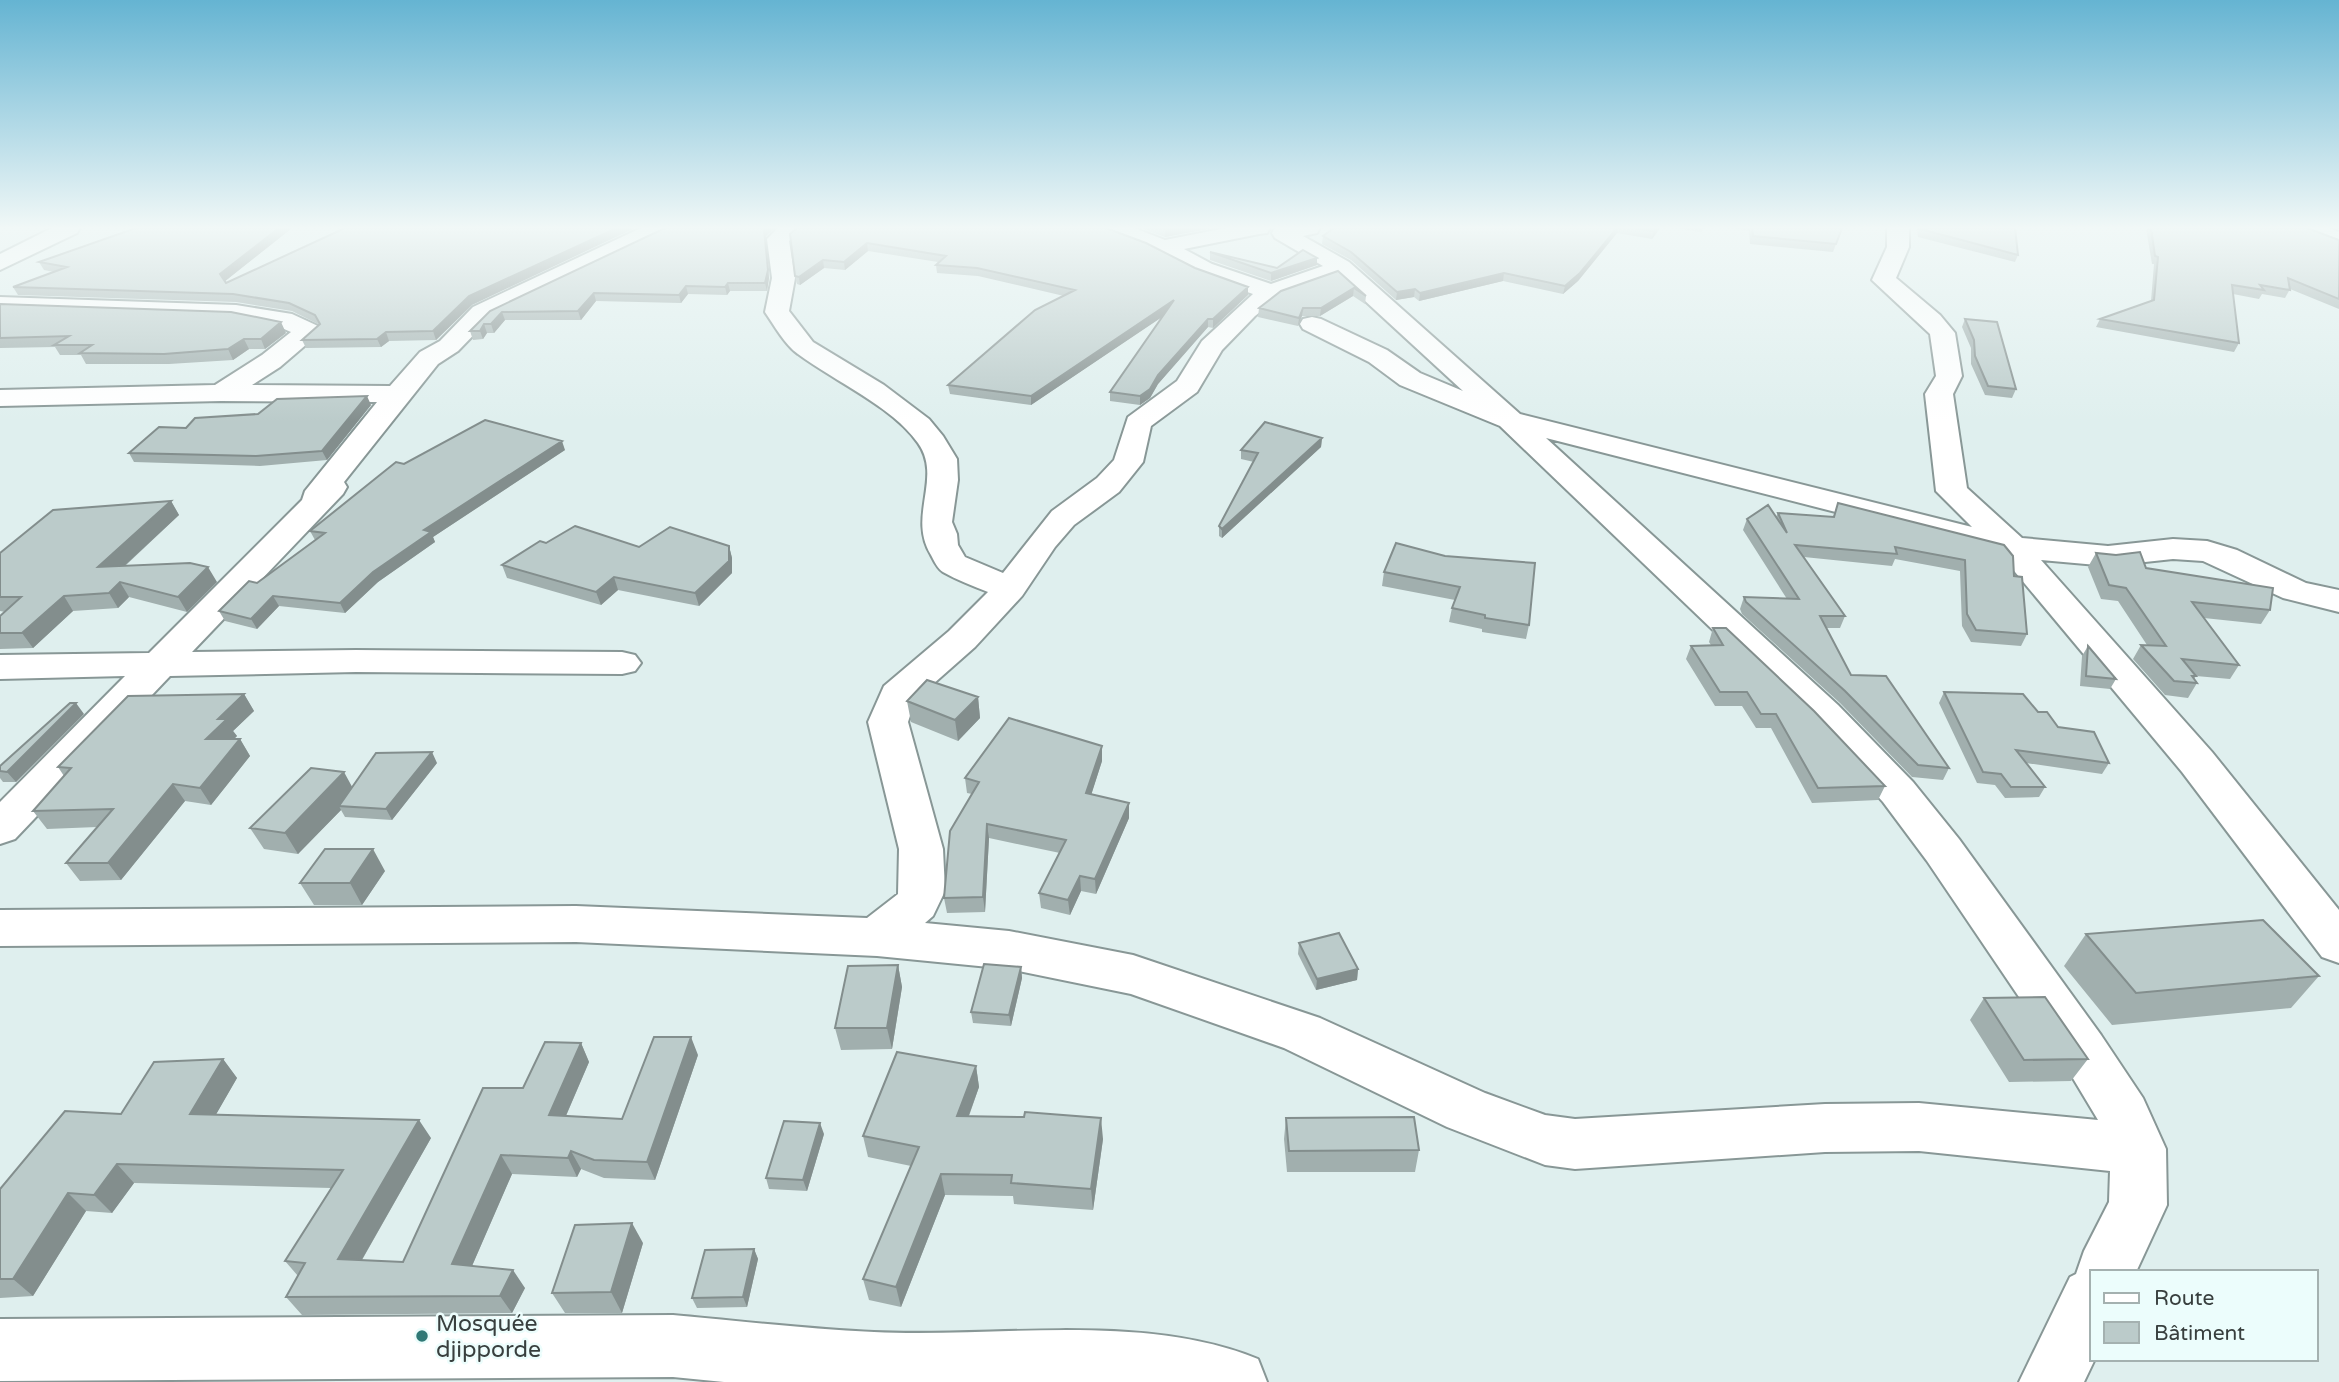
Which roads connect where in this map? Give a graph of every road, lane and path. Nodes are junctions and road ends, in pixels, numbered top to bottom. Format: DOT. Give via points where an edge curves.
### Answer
graph roads {
  1 [pos="523,292"];
  2 [pos="782,292"];
  3 [pos="1271,292"];
  4 [pos="1369,292"];
  5 [pos="1899,292"];
  6 [pos="0,304"];
  7 [pos="1312,324"];
  8 [pos="221,393"];
  9 [pos="398,394"];
  10 [pos="0,398"];
  11 [pos="1509,420"];
  12 [pos="2012,547"];
  13 [pos="1010,590"];
  14 [pos="2339,601"];
  15 [pos="622,663"];
  16 [pos="162,665"];
  17 [pos="0,667"];
  18 [pos="0,828"];
  19 [pos="0,928"];
  20 [pos="877,937"];
  21 [pos="2339,944"];
  22 [pos="2138,1149"];
  23 [pos="2106,1270"];
  24 [pos="2090,1302"];
  25 [pos="0,1350"];
  26 [pos="1235,1382"];
  27 [pos="2051,1382"];
  1 -- 9 [label="street" via="482,312 449,346 429,358"];
  2 -- 13 [label="street" via="777,312 804,346 874,390 926,433 942,458 936,522 941,545 953,565"];
  3 -- 13 [label="street" via="1211,346 1187,386 1138,424 1128,461 1108,485 1063,518"];
  4 -- 11 [label="street"];
  5 -- 12 [label="street" via="1942,333 1950,376 1939,394 1952,491"];
  6 -- 8 [label="street" via="236,312 284,319 309,331"];
  7 -- 11 [label="street" via="1378,356 1410,379"];
  8 -- 9 [label="street"];
  8 -- 10 [label="street"];
  9 -- 16 [label="street" via="324,492"];
  11 -- 12 [label="street"];
  11 -- 22 [label="street" via="1824,714 1898,792 2083,1050 2124,1115"];
  12 -- 14 [label="street" via="2109,556 2173,549 2207,551 2295,591"];
  12 -- 21 [label="street" via="2197,761"];
  13 -- 20 [label="street" via="898,695 891,709 888,722 920,849 922,891 917,904"];
  15 -- 16 [label="street"];
  16 -- 17 [label="street"];
  16 -- 18 [label="street"];
  19 -- 20 [label="street" via="576,924"];
  20 -- 22 [label="street" via="1009,950 1133,975 1302,1033 1466,1110 1545,1140 1586,1143 1825,1128 1919,1127"];
  22 -- 23 [label="street" via="2137,1205"];
  24 -- 27 [label="street"];
  25 -- 26 [label="street" via="673,1346 874,1364 1115,1363"];
}
